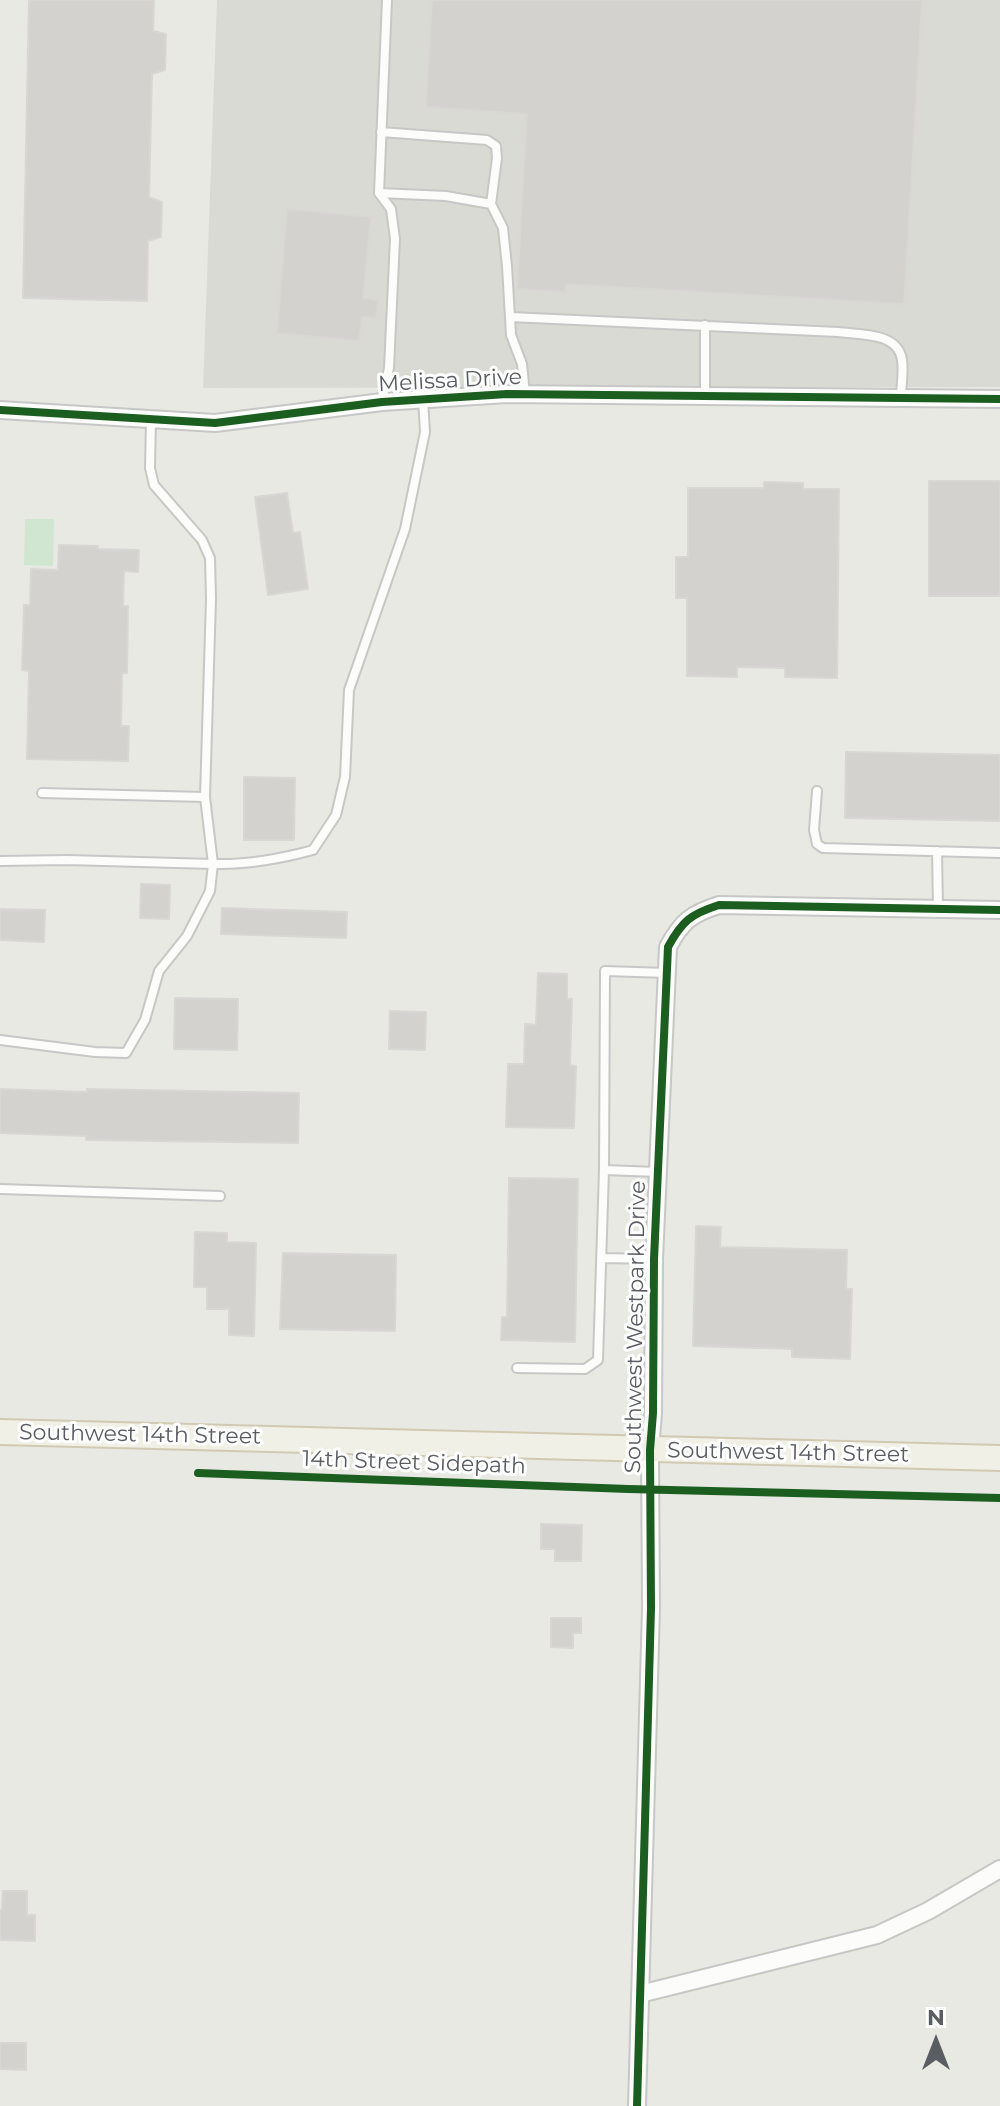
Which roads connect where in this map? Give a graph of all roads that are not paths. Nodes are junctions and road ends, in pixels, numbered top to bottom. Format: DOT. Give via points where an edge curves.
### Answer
graph roads {
  1 [pos="387,0"];
  2 [pos="381,132"];
  3 [pos="379,193"];
  4 [pos="491,204"];
  5 [pos="510,317"];
  6 [pos="705,325"];
  7 [pos="525,394"];
  8 [pos="705,396"];
  9 [pos="901,398"];
  10 [pos="423,399"];
  11 [pos="1000,399"];
  12 [pos="382,402"];
  13 [pos="0,410"];
  14 [pos="151,419"];
  15 [pos="817,791"];
  16 [pos="42,793"];
  17 [pos="205,797"];
  18 [pos="937,851"];
  19 [pos="1000,853"];
  20 [pos="0,861"];
  21 [pos="213,864"];
  22 [pos="938,909"];
  23 [pos="1000,910"];
  24 [pos="667,973"];
  25 [pos="0,1040"];
  26 [pos="604,1170"];
  27 [pos="658,1172"];
  28 [pos="0,1189"];
  29 [pos="220,1196"];
  30 [pos="601,1258"];
  31 [pos="654,1259"];
  32 [pos="517,1368"];
  33 [pos="0,1432"];
  34 [pos="650,1450"];
  35 [pos="1000,1458"];
  36 [pos="1000,1869"];
  37 [pos="640,1994"];
  38 [pos="637,2106"];
  1 -- 2 [label="lane"];
  2 -- 3 [label="lane"];
  2 -- 4 [label="lane" via="487,140 496,146 497,158"];
  3 -- 4 [label="lane"];
  3 -- 12 [label="lane" via="391,209 395,239 389,368"];
  4 -- 5 [label="lane" via="503,228"];
  5 -- 6 [label="lane"];
  5 -- 7 [label="lane"];
  6 -- 8 [label="lane"];
  6 -- 9 [label="lane" via="886,338 897,346 902,360"];
  7 -- 8 [label="street, Melissa Drive"];
  7 -- 10 [label="street, Melissa Drive"];
  8 -- 9 [label="street, Melissa Drive"];
  9 -- 11 [label="street, Melissa Drive"];
  10 -- 12 [label="street, Melissa Drive"];
  10 -- 21 [label="lane" via="425,432 405,529 349,690 345,777 336,815 313,850 279,859"];
  12 -- 14 [label="street, Melissa Drive" via="215,423"];
  13 -- 14 [label="street, Melissa Drive"];
  14 -- 17 [label="lane" via="154,485 202,540 210,558"];
  15 -- 18 [label="lane" via="814,830 823,848"];
  16 -- 17 [label="lane"];
  17 -- 21 [label="lane"];
  18 -- 19 [label="lane"];
  18 -- 22 [label="lane"];
  20 -- 21 [label="lane"];
  21 -- 25 [label="lane" via="210,891 187,936 159,971 145,1020 126,1053"];
  22 -- 23 [label="street, Southwest Westpark Drive"];
  22 -- 24 [label="street, Southwest Westpark Drive" via="719,905 698,911 680,926 668,947"];
  24 -- 26 [label="lane" via="605,971"];
  24 -- 27 [label="street, Southwest Westpark Drive"];
  26 -- 27 [label="lane"];
  26 -- 30 [label="lane"];
  27 -- 31 [label="street, Southwest Westpark Drive"];
  28 -- 29 [label="lane"];
  30 -- 31 [label="lane"];
  30 -- 32 [label="lane" via="598,1360 585,1369"];
  31 -- 34 [label="street, Southwest Westpark Drive"];
  33 -- 34 [label="main road, Southwest 14th Street"];
  34 -- 35 [label="main road, Southwest 14th Street"];
  34 -- 37 [label="street, Southwest Westpark Drive"];
  36 -- 37 [label="street" via="877,1935"];
  37 -- 38 [label="street, Southwest Westpark Drive"];
}
